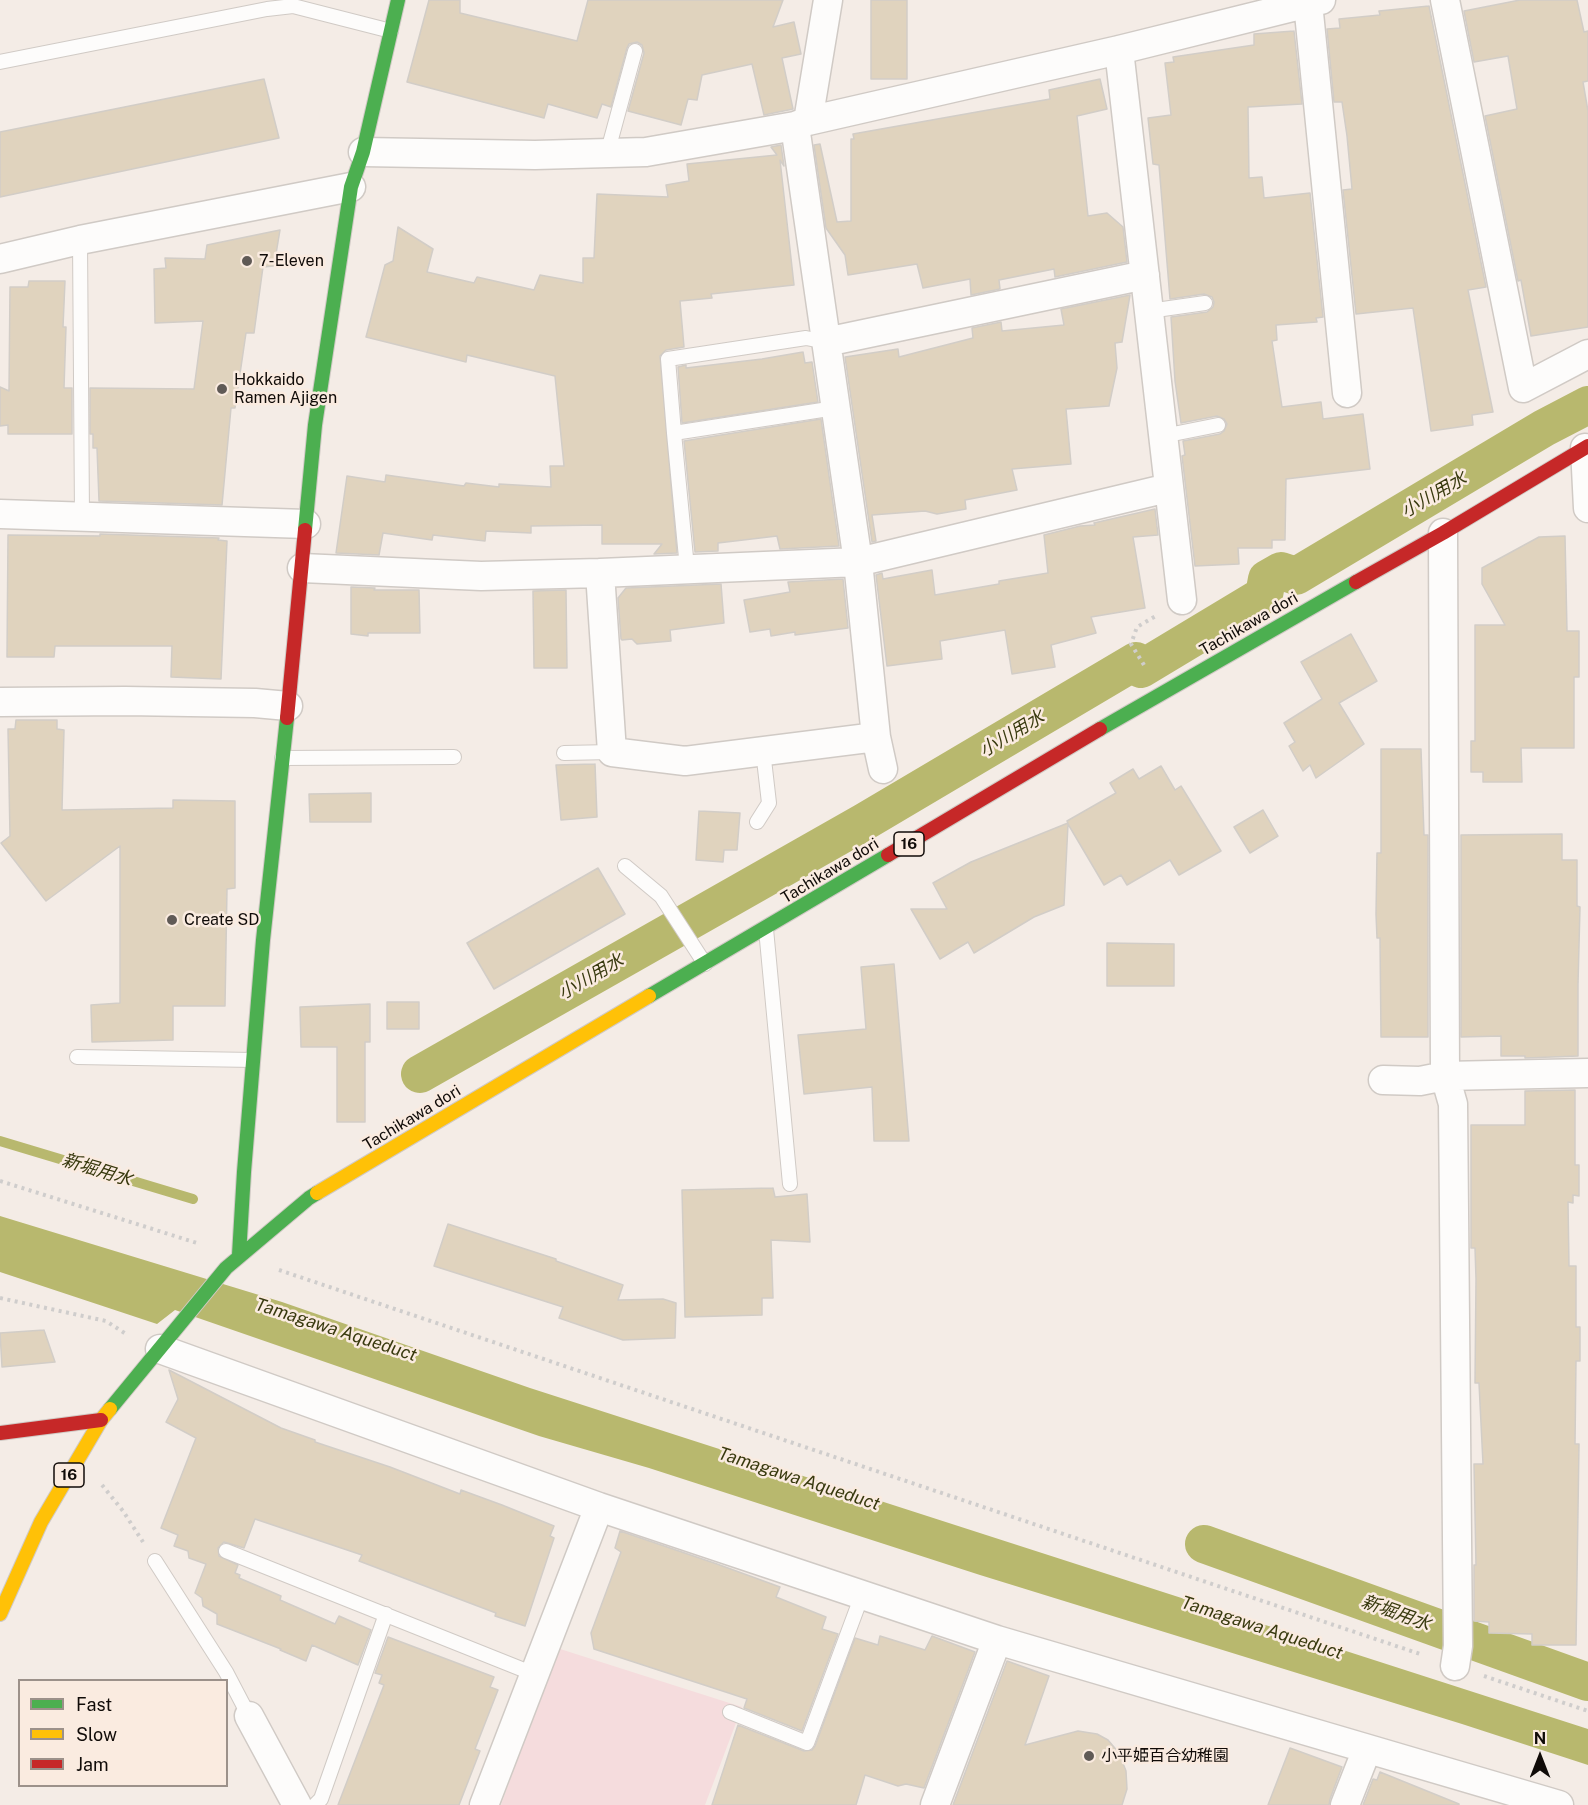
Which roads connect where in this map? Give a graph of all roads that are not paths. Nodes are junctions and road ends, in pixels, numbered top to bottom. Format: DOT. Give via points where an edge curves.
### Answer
graph roads {
  1 [pos="398,0"];
  2 [pos="828,0"];
  3 [pos="1445,0"];
  4 [pos="1314,2"];
  5 [pos="391,31"];
  6 [pos="1119,50"];
  7 [pos="635,51"];
  8 [pos="0,62"];
  9 [pos="802,124"];
  10 [pos="363,152"];
  11 [pos="607,154"];
  12 [pos="351,187"];
  13 [pos="80,240"];
  14 [pos="0,259"];
  15 [pos="1145,275"];
  16 [pos="1205,303"];
  17 [pos="1149,311"];
  18 [pos="826,342"];
  19 [pos="1588,354"];
  20 [pos="1347,393"];
  21 [pos="835,408"];
  22 [pos="1218,426"];
  23 [pos="674,433"];
  24 [pos="1162,436"];
  25 [pos="1587,447"];
  26 [pos="1168,488"];
  27 [pos="1588,508"];
  28 [pos="0,514"];
  29 [pos="82,517"];
  30 [pos="306,524"];
  31 [pos="1443,533"];
  32 [pos="858,562"];
  33 [pos="302,568"];
  34 [pos="687,568"];
  35 [pos="600,573"];
  36 [pos="1182,600"];
  37 [pos="0,702"];
  38 [pos="288,706"];
  39 [pos="876,737"];
  40 [pos="763,751"];
  41 [pos="612,752"];
  42 [pos="564,753"];
  43 [pos="454,757"];
  44 [pos="282,758"];
  45 [pos="883,769"];
  46 [pos="757,822"];
  47 [pos="625,866"];
  48 [pos="765,928"];
  49 [pos="705,964"];
  50 [pos="77,1057"];
  51 [pos="253,1060"];
  52 [pos="1588,1073"];
  53 [pos="1445,1076"];
  54 [pos="1383,1080"];
  55 [pos="790,1184"];
  56 [pos="239,1255"];
  57 [pos="164,1345"];
  58 [pos="102,1420"];
  59 [pos="0,1433"];
  60 [pos="599,1508"];
  61 [pos="226,1551"];
  62 [pos="155,1561"];
  63 [pos="862,1595"];
  64 [pos="0,1614"];
  65 [pos="386,1614"];
  66 [pos="997,1640"];
  67 [pos="1456,1656"];
  68 [pos="534,1674"];
  69 [pos="730,1712"];
  70 [pos="249,1716"];
  71 [pos="1367,1749"];
  72 [pos="1525,1800"];
  73 [pos="297,1805"];
  74 [pos="315,1805"];
  75 [pos="484,1805"];
  76 [pos="935,1805"];
  77 [pos="1345,1805"];
  78 [pos="1559,1805"];
  1 -- 5 [label="main road"];
  2 -- 9 [label="street"];
  3 -- 19 [label="street" via="1523,388"];
  4 -- 6 [label="street"];
  4 -- 20 [label="street"];
  5 -- 8 [label="lane" via="293,6"];
  5 -- 10 [label="main road"];
  6 -- 9 [label="street"];
  6 -- 15 [label="street"];
  7 -- 11 [label="lane"];
  9 -- 11 [label="street" via="646,153"];
  9 -- 18 [label="street"];
  10 -- 11 [label="street"];
  10 -- 12 [label="main road"];
  12 -- 13 [label="street"];
  12 -- 30 [label="main road" via="315,426"];
  13 -- 14 [label="street"];
  13 -- 29 [label="lane"];
  15 -- 17 [label="street"];
  15 -- 18 [label="street"];
  16 -- 17 [label="lane"];
  17 -- 24 [label="street"];
  18 -- 21 [label="street"];
  18 -- 23 [label="lane" via="806,338 668,359"];
  21 -- 23 [label="lane"];
  21 -- 32 [label="street"];
  22 -- 24 [label="lane"];
  23 -- 34 [label="lane"];
  24 -- 26 [label="street"];
  25 -- 27 [label="street"];
  25 -- 31 [label="main road, Tachikawa dori / 16"];
  26 -- 32 [label="street"];
  26 -- 36 [label="street"];
  28 -- 29 [label="street"];
  29 -- 30 [label="street"];
  30 -- 33 [label="main road"];
  31 -- 48 [label="main road, Tachikawa dori / 16" via="1158,695"];
  31 -- 53 [label="street"];
  32 -- 34 [label="street"];
  32 -- 39 [label="street"];
  33 -- 35 [label="street" via="481,576"];
  33 -- 38 [label="main road"];
  34 -- 35 [label="street"];
  35 -- 41 [label="street"];
  37 -- 38 [label="street"];
  38 -- 44 [label="main road"];
  39 -- 40 [label="street"];
  39 -- 45 [label="street"];
  40 -- 41 [label="street" via="685,760"];
  40 -- 46 [label="lane" via="769,803"];
  41 -- 42 [label="lane"];
  43 -- 44 [label="lane"];
  44 -- 51 [label="main road"];
  47 -- 49 [label="lane" via="661,896"];
  48 -- 49 [label="main road, Tachikawa dori / 16"];
  48 -- 55 [label="lane"];
  49 -- 56 [label="main road, Tachikawa dori / 16" via="309,1198"];
  50 -- 51 [label="lane"];
  51 -- 56 [label="main road"];
  52 -- 53 [label="street"];
  53 -- 54 [label="street" via="1420,1081"];
  53 -- 67 [label="street" via="1453,1104"];
  56 -- 57 [label="main road, Tachikawa dori / 16"];
  57 -- 58 [label="main road, 16"];
  57 -- 60 [label="street"];
  58 -- 59 [label="main road"];
  58 -- 64 [label="main road, 16" via="41,1522"];
  60 -- 63 [label="street"];
  60 -- 68 [label="street"];
  61 -- 65 [label="lane"];
  62 -- 70 [label="lane" via="226,1672"];
  63 -- 66 [label="street"];
  63 -- 69 [label="lane" via="807,1743"];
  65 -- 68 [label="lane"];
  65 -- 74 [label="lane" via="321,1799"];
  66 -- 71 [label="street"];
  66 -- 76 [label="street"];
  68 -- 75 [label="street"];
  70 -- 73 [label="street"];
  71 -- 72 [label="street"];
  71 -- 77 [label="street"];
  72 -- 78 [label="street"];
}
